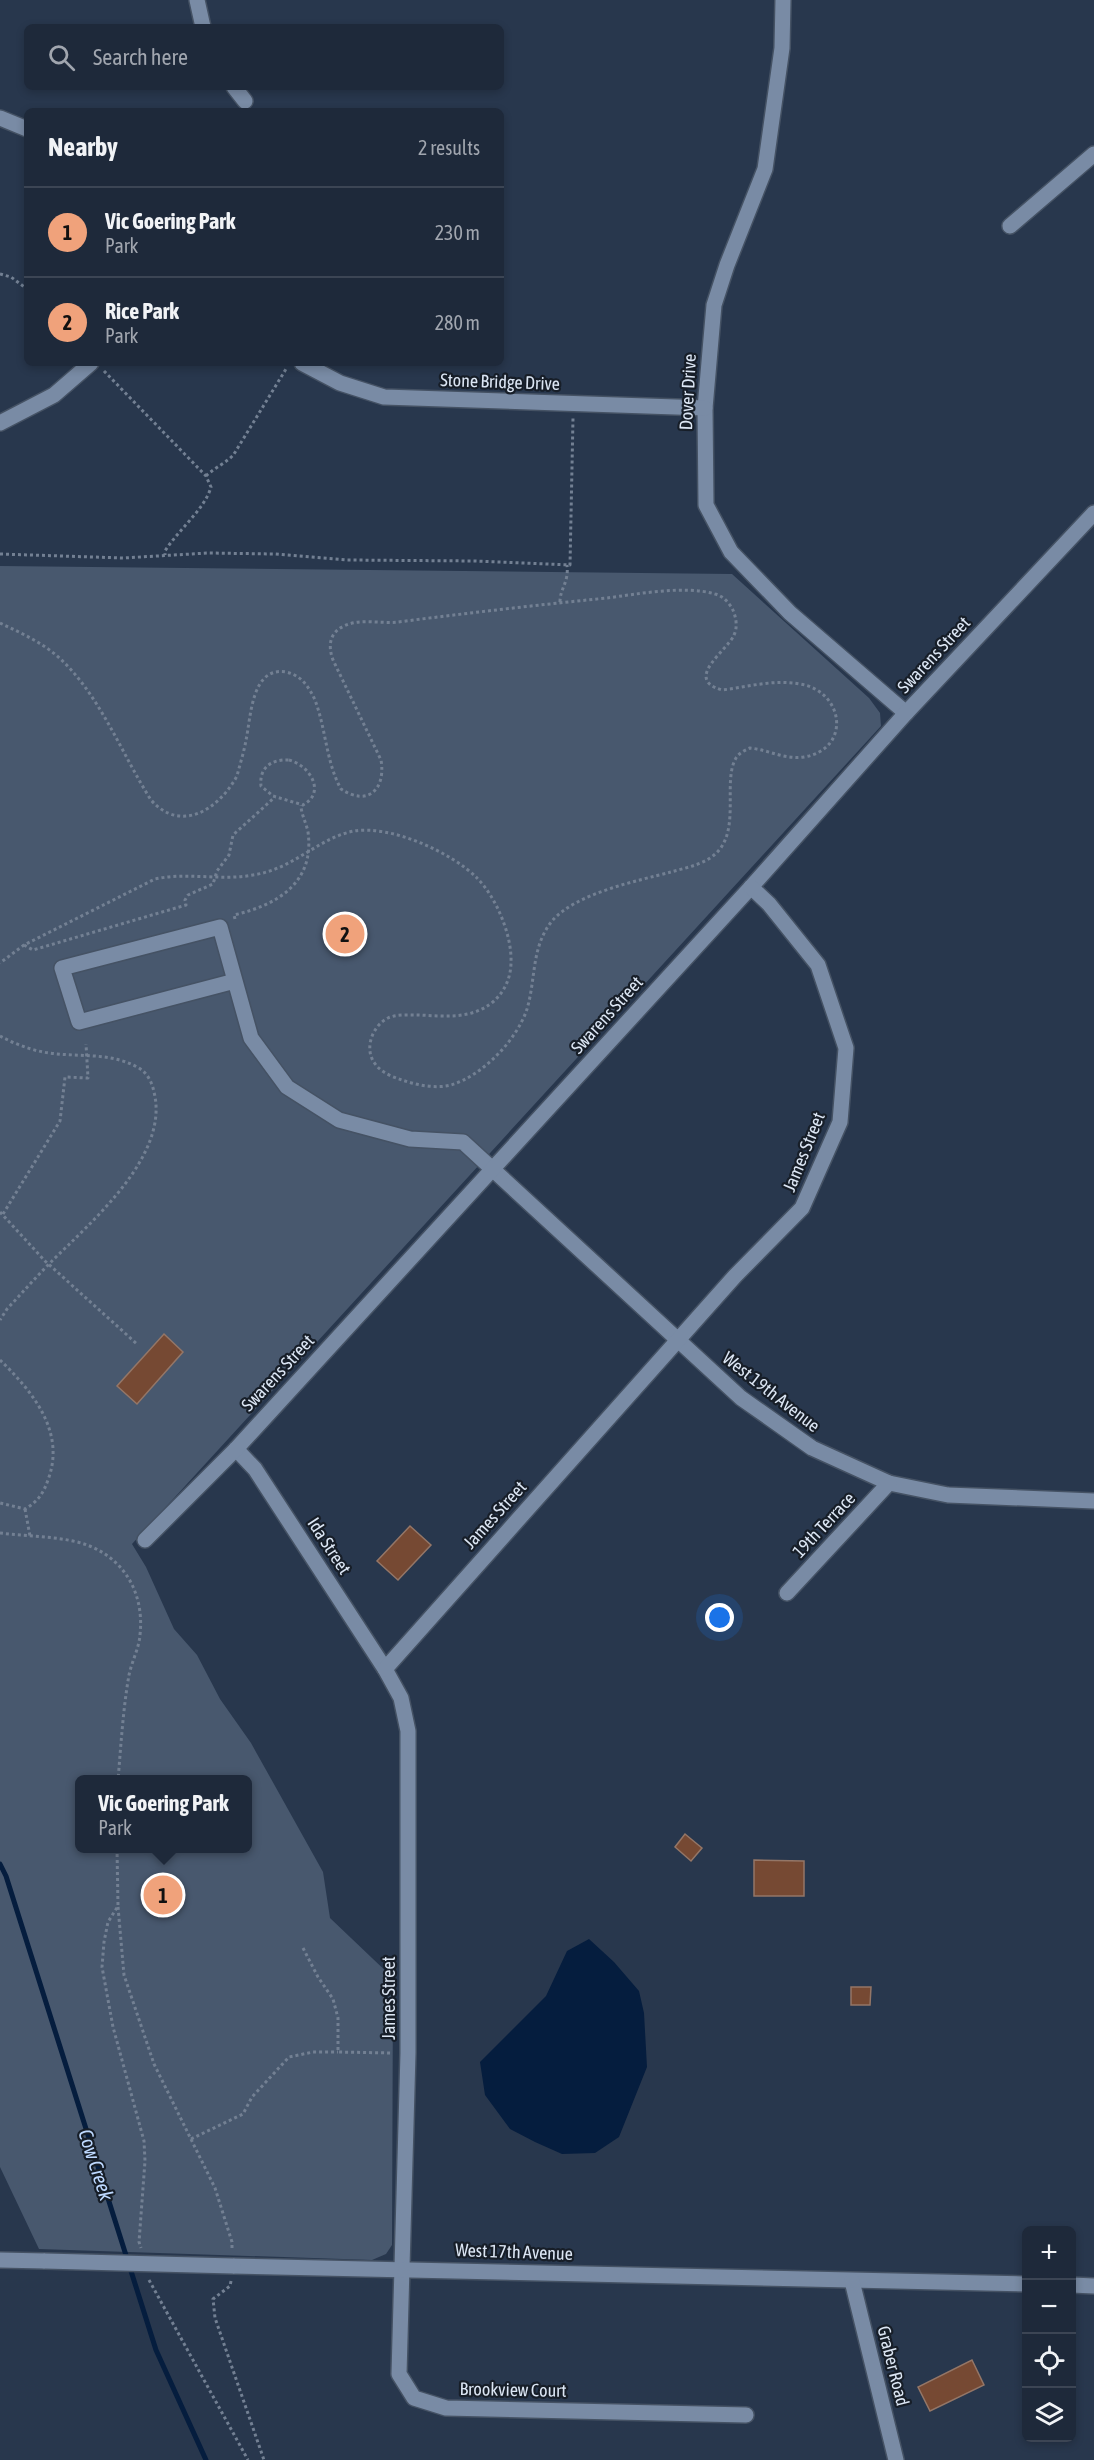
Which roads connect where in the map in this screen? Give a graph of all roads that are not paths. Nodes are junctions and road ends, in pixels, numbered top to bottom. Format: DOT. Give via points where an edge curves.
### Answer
graph roads {
  1 [pos="197,0"];
  2 [pos="783,0"];
  3 [pos="201,24"];
  4 [pos="236,90"];
  5 [pos="245,101"];
  6 [pos="0,118"];
  7 [pos="24,128"];
  8 [pos="1094,154"];
  9 [pos="1010,226"];
  10 [pos="97,366"];
  11 [pos="308,366"];
  12 [pos="705,408"];
  13 [pos="0,423"];
  14 [pos="1094,513"];
  15 [pos="906,713"];
  16 [pos="750,887"];
  17 [pos="235,981"];
  18 [pos="493,1170"];
  19 [pos="678,1340"];
  20 [pos="236,1449"];
  21 [pos="889,1483"];
  22 [pos="1094,1501"];
  23 [pos="146,1540"];
  24 [pos="787,1593"];
  25 [pos="385,1669"];
  26 [pos="0,2260"];
  27 [pos="402,2269"];
  28 [pos="852,2281"];
  29 [pos="1022,2284"];
  30 [pos="1076,2285"];
  31 [pos="1094,2286"];
  32 [pos="746,2415"];
  33 [pos="896,2460"];
  1 -- 3 [label="street"];
  2 -- 12 [label="street, Dover Drive" via="782,48 765,170 714,305"];
  4 -- 5 [label="street"];
  6 -- 7 [label="street"];
  8 -- 9 [label="street"];
  10 -- 13 [label="street"];
  11 -- 12 [label="street, Stone Bridge Drive" via="340,383 384,397"];
  12 -- 15 [label="street, Dover Drive" via="706,505 731,552 790,613"];
  14 -- 15 [label="street, Swarens Street"];
  15 -- 16 [label="street, Swarens Street"];
  16 -- 18 [label="street, Swarens Street"];
  16 -- 19 [label="street, James Street" via="819,965 846,1048 840,1122 802,1208"];
  17 -- 17 [label="street, West 19th Avenue" via="220,927 62,968 79,1022"];
  17 -- 18 [label="street, West 19th Avenue" via="251,1038 287,1087 339,1120 410,1139 464,1142"];
  18 -- 19 [label="street, West 19th Avenue"];
  18 -- 20 [label="street, Swarens Street"];
  19 -- 21 [label="street, West 19th Avenue" via="741,1398 812,1448"];
  19 -- 25 [label="street, James Street"];
  20 -- 23 [label="street, Swarens Street"];
  20 -- 25 [label="street, Ida Street" via="255,1469"];
  21 -- 22 [label="street, West 19th Avenue" via="948,1495"];
  21 -- 24 [label="street, 19th Terrace"];
  25 -- 27 [label="street, James Street" via="401,1698 408,1731 408,2053"];
  26 -- 27 [label="street, West 17th Avenue, bridge"];
  27 -- 28 [label="street, West 17th Avenue"];
  27 -- 32 [label="street, Brookview Court" via="399,2374 414,2398 446,2408"];
  28 -- 29 [label="street, West 17th Avenue"];
  28 -- 33 [label="street, Graber Road"];
  30 -- 31 [label="street"];
}
